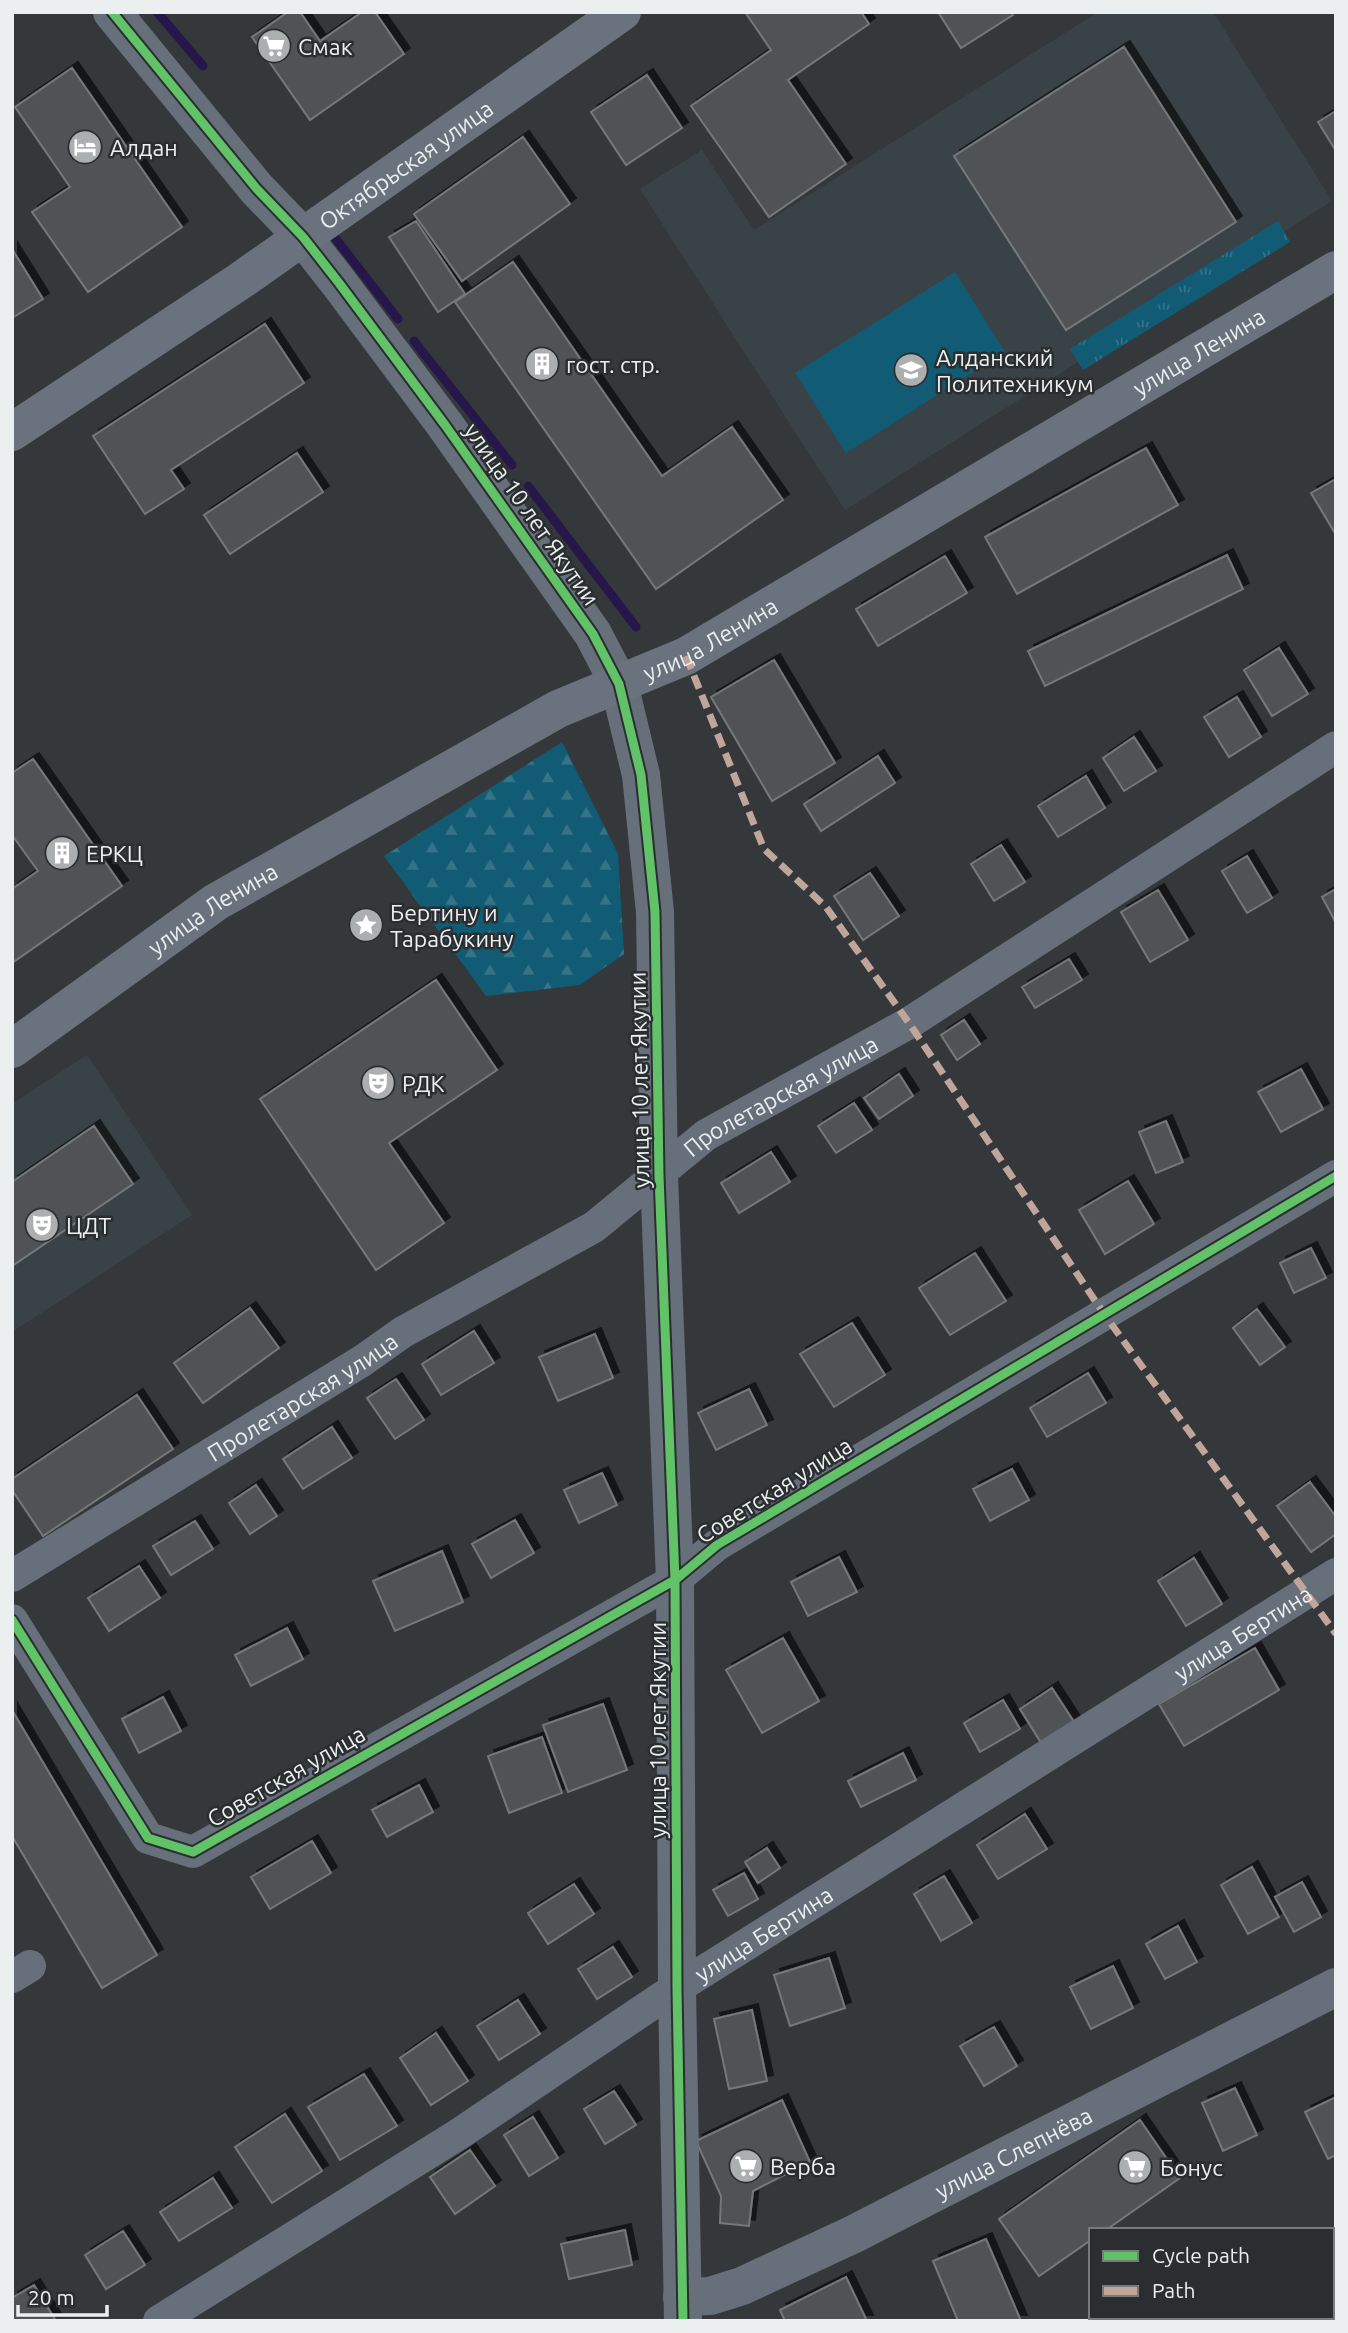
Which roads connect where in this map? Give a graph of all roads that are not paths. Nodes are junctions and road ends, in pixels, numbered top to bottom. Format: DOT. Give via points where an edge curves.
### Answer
graph roads {
  1 [pos="112,12"];
  2 [pos="622,12"];
  3 [pos="303,237"];
  4 [pos="1336,270"];
  5 [pos="12,432"];
  6 [pos="619,684"];
  7 [pos="1336,747"];
  8 [pos="12,1049"];
  9 [pos="659,1176"];
  10 [pos="1336,1177"];
  11 [pos="1336,1574"];
  12 [pos="12,1576"];
  13 [pos="675,1580"];
  14 [pos="12,1620"];
  15 [pos="1336,1987"];
  16 [pos="677,1989"];
  17 [pos="683,2309"];
  18 [pos="159,2321"];
  1 -- 3 [label="street, улица 10 лет Якутии" via="256,188"];
  2 -- 3 [label="main road, Октябрьская улица"];
  3 -- 5 [label="main road, Октябрьская улица"];
  3 -- 6 [label="street, улица 10 лет Якутии" via="453,436 593,634"];
  4 -- 6 [label="main road, улица Ленина" via="698,650"];
  6 -- 8 [label="main road, улица Ленина" via="558,709 216,902"];
  6 -- 9 [label="street, улица 10 лет Якутии" via="641,775 655,912"];
  7 -- 9 [label="street, Пролетарская улица" via="909,1023 706,1135"];
  9 -- 12 [label="street, Пролетарская улица" via="594,1227 403,1332"];
  9 -- 13 [label="street, улица 10 лет Якутии"];
  10 -- 13 [label="street, Советская улица" via="716,1545"];
  11 -- 16 [label="street, улица Бертина"];
  13 -- 14 [label="street, Советская улица" via="193,1852 148,1838"];
  13 -- 16 [label="street, улица 10 лет Якутии"];
  15 -- 17 [label="street, улица Слепнёва" via="852,2235"];
  16 -- 17 [label="street, улица 10 лет Якутии"];
  16 -- 18 [label="street, улица Бертина" via="459,2134"];
}
